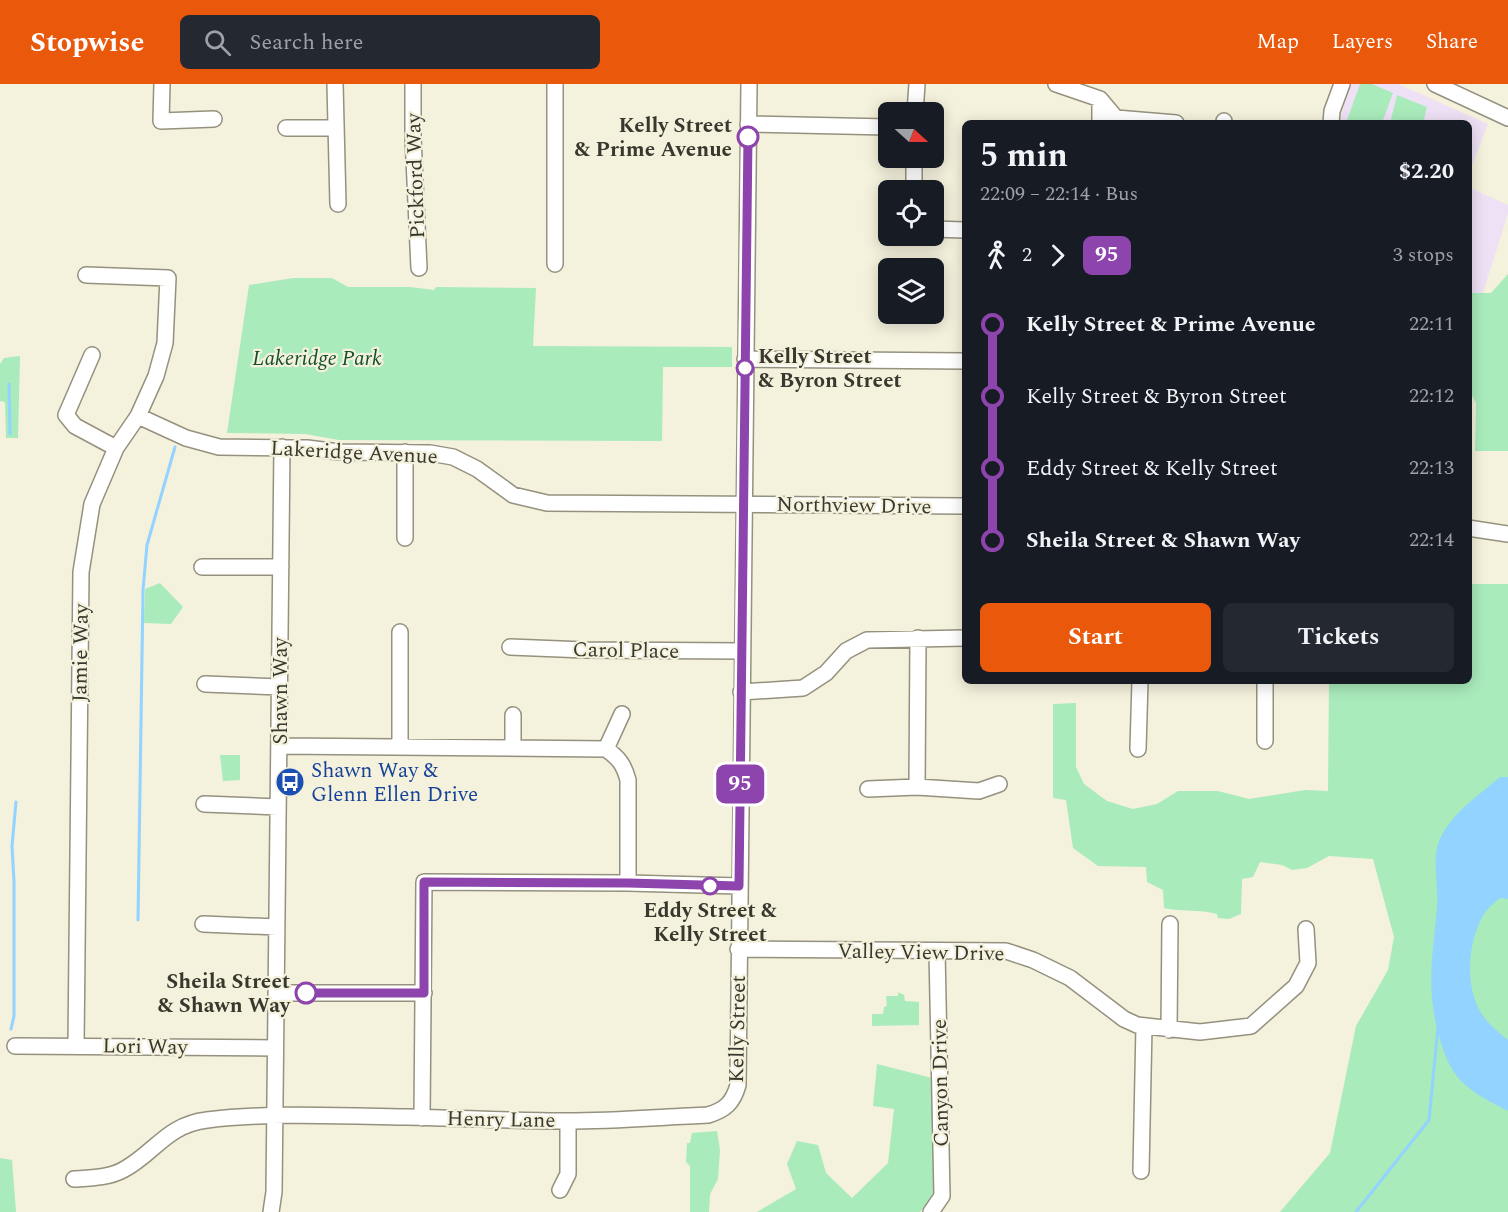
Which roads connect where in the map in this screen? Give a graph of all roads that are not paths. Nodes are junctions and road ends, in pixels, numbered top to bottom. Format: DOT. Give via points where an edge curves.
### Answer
graph roads {
  1 [pos="162,84"];
  2 [pos="335,84"];
  3 [pos="413,84"];
  4 [pos="555,84"];
  5 [pos="749,84"];
  6 [pos="917,84"];
  7 [pos="1056,84"];
  8 [pos="1435,84"];
  9 [pos="1337,88"];
  10 [pos="1100,99"];
  11 [pos="916,102"];
  12 [pos="1508,118"];
  13 [pos="214,119"];
  14 [pos="1100,120"];
  15 [pos="1153,120"];
  16 [pos="1331,120"];
  17 [pos="748,124"];
  18 [pos="878,127"];
  19 [pos="286,128"];
  20 [pos="335,128"];
  21 [pos="338,204"];
  22 [pos="944,230"];
  23 [pos="962,230"];
  24 [pos="555,264"];
  25 [pos="419,268"];
  26 [pos="86,275"];
  27 [pos="92,355"];
  28 [pos="745,359"];
  29 [pos="962,361"];
  30 [pos="138,416"];
  31 [pos="282,447"];
  32 [pos="116,448"];
  33 [pos="405,452"];
  34 [pos="744,506"];
  35 [pos="962,506"];
  36 [pos="1472,529"];
  37 [pos="1508,534"];
  38 [pos="405,538"];
  39 [pos="202,567"];
  40 [pos="281,567"];
  41 [pos="400,632"];
  42 [pos="918,638"];
  43 [pos="962,638"];
  44 [pos="510,647"];
  45 [pos="742,651"];
  46 [pos="205,684"];
  47 [pos="1140,684"];
  48 [pos="1265,684"];
  49 [pos="280,687"];
  50 [pos="741,692"];
  51 [pos="622,714"];
  52 [pos="513,715"];
  53 [pos="1265,741"];
  54 [pos="279,746"];
  55 [pos="400,747"];
  56 [pos="513,747"];
  57 [pos="606,749"];
  58 [pos="1138,749"];
  59 [pos="999,784"];
  60 [pos="917,787"];
  61 [pos="868,789"];
  62 [pos="204,804"];
  63 [pos="278,807"];
  64 [pos="628,883"];
  65 [pos="739,886"];
  66 [pos="203,924"];
  67 [pos="1170,924"];
  68 [pos="277,927"];
  69 [pos="1306,929"];
  70 [pos="738,949"];
  71 [pos="937,951"];
  72 [pos="276,993"];
  73 [pos="424,993"];
  74 [pos="1144,1026"];
  75 [pos="1169,1030"];
  76 [pos="7,1046"];
  77 [pos="76,1046"];
  78 [pos="275,1048"];
  79 [pos="727,1107"];
  80 [pos="274,1115"];
  81 [pos="422,1118"];
  82 [pos="568,1121"];
  83 [pos="1141,1171"];
  84 [pos="74,1179"];
  85 [pos="560,1190"];
  86 [pos="271,1212"];
  87 [pos="931,1212"];
  1 -- 13 [label="street" via="161,121"];
  2 -- 20 [label="street"];
  3 -- 25 [label="street, Pickford Way"];
  4 -- 24 [label="street"];
  5 -- 17 [label="street, Kelly Street"];
  6 -- 11 [label="street"];
  7 -- 10 [label="street"];
  8 -- 12 [label="street"];
  9 -- 16 [label="street"];
  10 -- 14 [label="street"];
  10 -- 15 [label="street" via="1116,118"];
  17 -- 18 [label="street"];
  17 -- 28 [label="street, Kelly Street"];
  19 -- 20 [label="street"];
  20 -- 21 [label="street"];
  22 -- 23 [label="street"];
  26 -- 30 [label="street, Jamie Way" via="168,278 165,343 156,376"];
  27 -- 32 [label="street" via="66,415 75,426"];
  28 -- 29 [label="street"];
  28 -- 34 [label="street, Kelly Street"];
  30 -- 31 [label="street, Lakeridge Avenue" via="186,438 219,447"];
  30 -- 32 [label="street, Jamie Way"];
  31 -- 33 [label="street, Lakeridge Avenue"];
  31 -- 40 [label="street, Shawn Way"];
  32 -- 77 [label="street, Jamie Way" via="92,504 81,572"];
  33 -- 34 [label="street, Lakeridge Avenue" via="453,457 513,495 547,503"];
  33 -- 38 [label="street"];
  34 -- 35 [label="street, Northview Drive"];
  34 -- 45 [label="street, Kelly Street"];
  36 -- 37 [label="street"];
  39 -- 40 [label="street"];
  40 -- 49 [label="street, Shawn Way"];
  41 -- 55 [label="street"];
  42 -- 43 [label="street"];
  42 -- 50 [label="street" via="867,640 846,651 826,673 803,688"];
  42 -- 60 [label="street"];
  44 -- 45 [label="street, Carol Place"];
  45 -- 50 [label="street, Kelly Street"];
  46 -- 49 [label="street"];
  47 -- 58 [label="street"];
  48 -- 53 [label="street"];
  49 -- 54 [label="street, Shawn Way"];
  50 -- 65 [label="street, Kelly Street"];
  51 -- 57 [label="street"];
  52 -- 56 [label="street"];
  54 -- 55 [label="street"];
  54 -- 63 [label="street, Shawn Way"];
  55 -- 56 [label="street"];
  56 -- 57 [label="street"];
  57 -- 64 [label="street" via="624,766 628,780"];
  59 -- 60 [label="street" via="979,791"];
  60 -- 61 [label="street"];
  62 -- 63 [label="street"];
  63 -- 68 [label="street, Shawn Way"];
  64 -- 65 [label="street"];
  64 -- 73 [label="street" via="424,882"];
  65 -- 70 [label="street, Kelly Street"];
  66 -- 68 [label="street"];
  67 -- 75 [label="street"];
  68 -- 72 [label="street, Shawn Way"];
  69 -- 75 [label="street, Valley View Drive" via="1308,963 1296,986 1251,1026 1200,1032"];
  70 -- 71 [label="street, Valley View Drive"];
  70 -- 79 [label="street, Kelly Street" via="738,1085"];
  71 -- 74 [label="street, Valley View Drive" via="1006,951 1033,960 1070,978 1119,1017"];
  71 -- 87 [label="street, Canyon Drive" via="942,1196"];
  72 -- 73 [label="street"];
  72 -- 78 [label="street, Shawn Way"];
  73 -- 81 [label="street"];
  74 -- 75 [label="street, Valley View Drive"];
  74 -- 83 [label="street"];
  76 -- 77 [label="street, Lori Way"];
  77 -- 78 [label="street, Lori Way"];
  78 -- 80 [label="street, Shawn Way"];
  79 -- 82 [label="street, Henry Lane" via="708,1115"];
  80 -- 81 [label="street, Henry Lane"];
  80 -- 84 [label="street, Henry Lane" via="194,1122 173,1130 140,1160 121,1171"];
  80 -- 86 [label="street, Shawn Way"];
  81 -- 82 [label="street, Henry Lane"];
  82 -- 85 [label="street" via="568,1174"];
}
